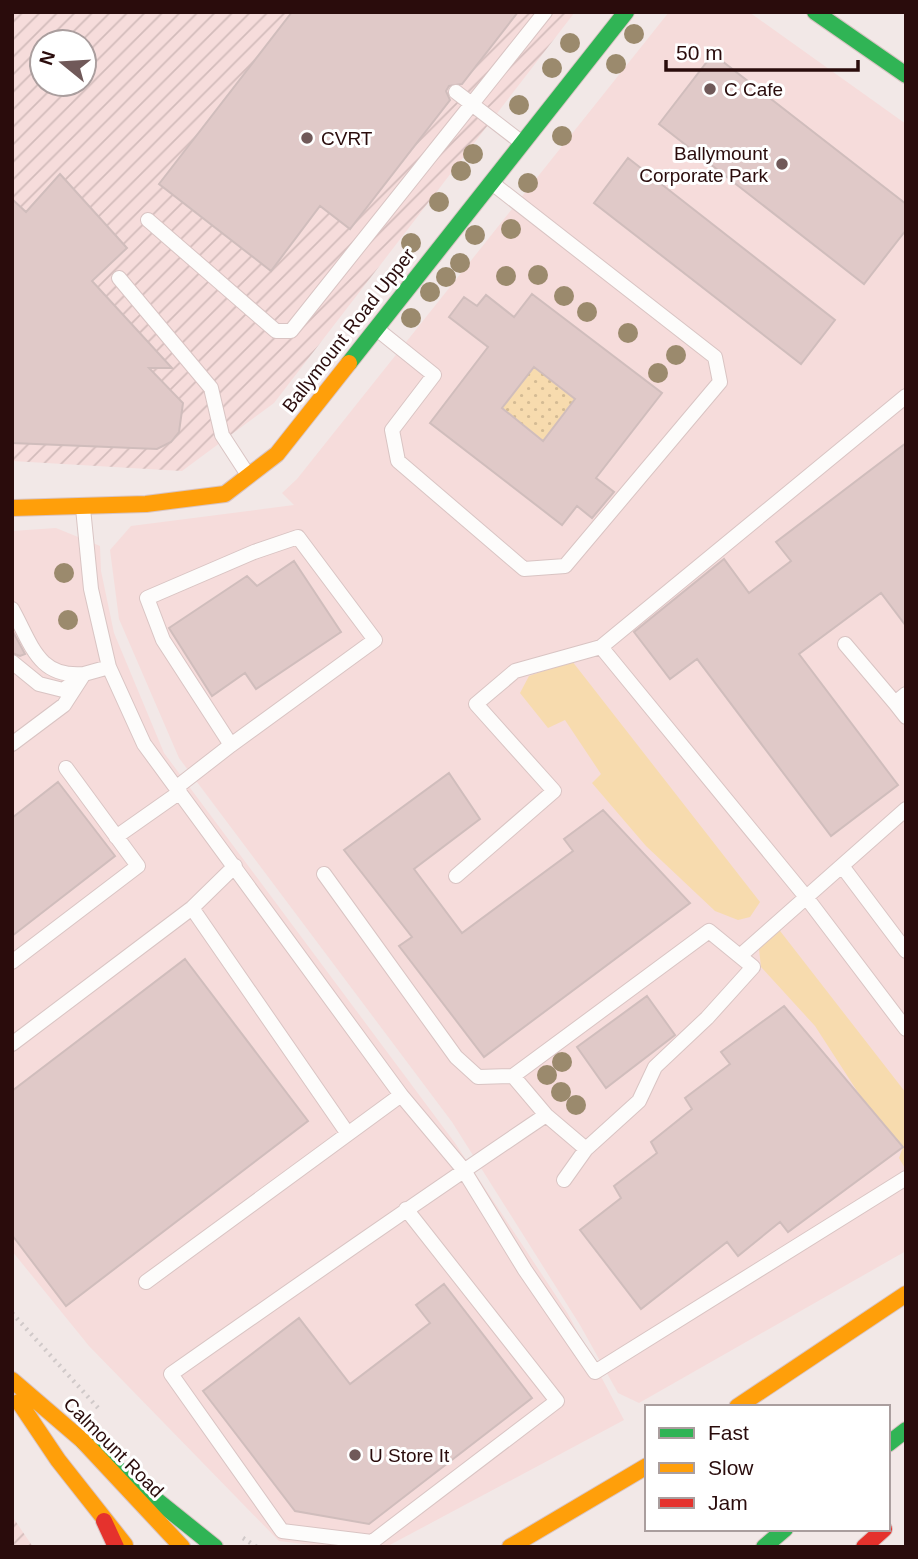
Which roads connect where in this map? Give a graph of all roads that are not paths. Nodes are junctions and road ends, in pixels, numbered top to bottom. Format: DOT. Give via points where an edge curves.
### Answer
graph roads {
  1 [pos="545,12"];
  2 [pos="626,12"];
  3 [pos="815,12"];
  4 [pos="906,75"];
  5 [pos="456,92"];
  6 [pos="472,104"];
  7 [pos="523,143"];
  8 [pos="491,183"];
  9 [pos="148,220"];
  10 [pos="119,278"];
  11 [pos="376,328"];
  12 [pos="906,396"];
  13 [pos="250,478"];
  14 [pos="83,506"];
  15 [pos="12,508"];
  16 [pos="12,609"];
  17 [pos="845,644"];
  18 [pos="601,647"];
  19 [pos="12,662"];
  20 [pos="109,667"];
  21 [pos="84,674"];
  22 [pos="900,699"];
  23 [pos="906,717"];
  24 [pos="12,744"];
  25 [pos="231,745"];
  26 [pos="66,768"];
  27 [pos="179,789"];
  28 [pos="906,809"];
  29 [pos="116,837"];
  30 [pos="235,866"];
  31 [pos="842,866"];
  32 [pos="324,874"];
  33 [pos="456,876"];
  34 [pos="806,897"];
  35 [pos="192,908"];
  36 [pos="906,951"];
  37 [pos="741,955"];
  38 [pos="12,962"];
  39 [pos="906,1029"];
  40 [pos="12,1044"];
  41 [pos="513,1076"];
  42 [pos="401,1095"];
  43 [pos="546,1115"];
  44 [pos="348,1134"];
  45 [pos="586,1149"];
  46 [pos="463,1169"];
  47 [pos="906,1178"];
  48 [pos="565,1180"];
  49 [pos="406,1209"];
  50 [pos="146,1282"];
  51 [pos="906,1294"];
  52 [pos="12,1380"];
  53 [pos="12,1392"];
  54 [pos="740,1405"];
  55 [pos="906,1430"];
  56 [pos="83,1441"];
  57 [pos="890,1442"];
  58 [pos="645,1467"];
  59 [pos="645,1477"];
  60 [pos="597,1515"];
  61 [pos="104,1521"];
  62 [pos="783,1531"];
  63 [pos="883,1531"];
  64 [pos="116,1547"];
  65 [pos="126,1547"];
  66 [pos="182,1547"];
  67 [pos="215,1547"];
  68 [pos="510,1547"];
  69 [pos="764,1547"];
  70 [pos="864,1547"];
  1 -- 6 [label="lane"];
  2 -- 7 [label="main road, Ballymount Road Upper"];
  3 -- 4 [label="main road"];
  5 -- 6 [label="lane"];
  6 -- 7 [label="lane"];
  6 -- 9 [label="lane" via="291,331 276,331"];
  7 -- 8 [label="main road, Ballymount Road Upper"];
  8 -- 11 [label="main road, Ballymount Road Upper"];
  8 -- 11 [label="lane" via="715,357 720,382 565,566 524,569 398,461 392,430 434,374"];
  10 -- 13 [label="lane" via="211,388 222,435"];
  11 -- 13 [label="main road, Ballymount Road Upper" via="277,454"];
  12 -- 18 [label="lane"];
  13 -- 14 [label="main road, Ballymount Road Upper" via="225,494"];
  14 -- 15 [label="main road, Ballymount Road Upper"];
  14 -- 20 [label="lane" via="91,589"];
  16 -- 21 [label="lane" via="52,672"];
  17 -- 22 [label="lane"];
  18 -- 33 [label="lane" via="515,671 476,704 554,791"];
  18 -- 34 [label="lane"];
  19 -- 21 [label="lane" via="39,684 63,690"];
  20 -- 21 [label="lane"];
  20 -- 27 [label="lane" via="144,744"];
  21 -- 24 [label="lane" via="64,705"];
  22 -- 23 [label="lane"];
  25 -- 25 [label="lane" via="163,640 147,598 298,537 375,640"];
  25 -- 27 [label="lane"];
  26 -- 29 [label="lane"];
  27 -- 29 [label="lane"];
  27 -- 30 [label="lane"];
  28 -- 31 [label="lane"];
  29 -- 38 [label="lane" via="138,866"];
  30 -- 35 [label="lane"];
  30 -- 42 [label="lane"];
  31 -- 34 [label="lane"];
  31 -- 36 [label="lane"];
  32 -- 41 [label="lane" via="457,1057 478,1077"];
  34 -- 37 [label="lane"];
  34 -- 39 [label="lane"];
  35 -- 40 [label="lane"];
  35 -- 44 [label="lane"];
  37 -- 41 [label="lane" via="709,930"];
  37 -- 45 [label="lane" via="753,967 655,1067 639,1101"];
  41 -- 43 [label="lane"];
  42 -- 44 [label="lane"];
  42 -- 46 [label="lane"];
  43 -- 45 [label="lane"];
  43 -- 46 [label="lane"];
  44 -- 50 [label="lane"];
  45 -- 48 [label="lane"];
  46 -- 47 [label="lane" via="595,1373"];
  46 -- 49 [label="lane"];
  49 -- 49 [label="lane" via="557,1401 372,1542 282,1531 171,1374"];
  51 -- 54 [label="main road"];
  52 -- 56 [label="main road, Calmount Road"];
  53 -- 61 [label="main road"];
  55 -- 57 [label="main road"];
  56 -- 66 [label="main road, Calmount Road"];
  56 -- 67 [label="main road"];
  58 -- 68 [label="main road"];
  59 -- 60 [label="main road"];
  61 -- 64 [label="main road"];
  61 -- 65 [label="main road"];
  62 -- 69 [label="main road"];
  63 -- 70 [label="main road"];
}
